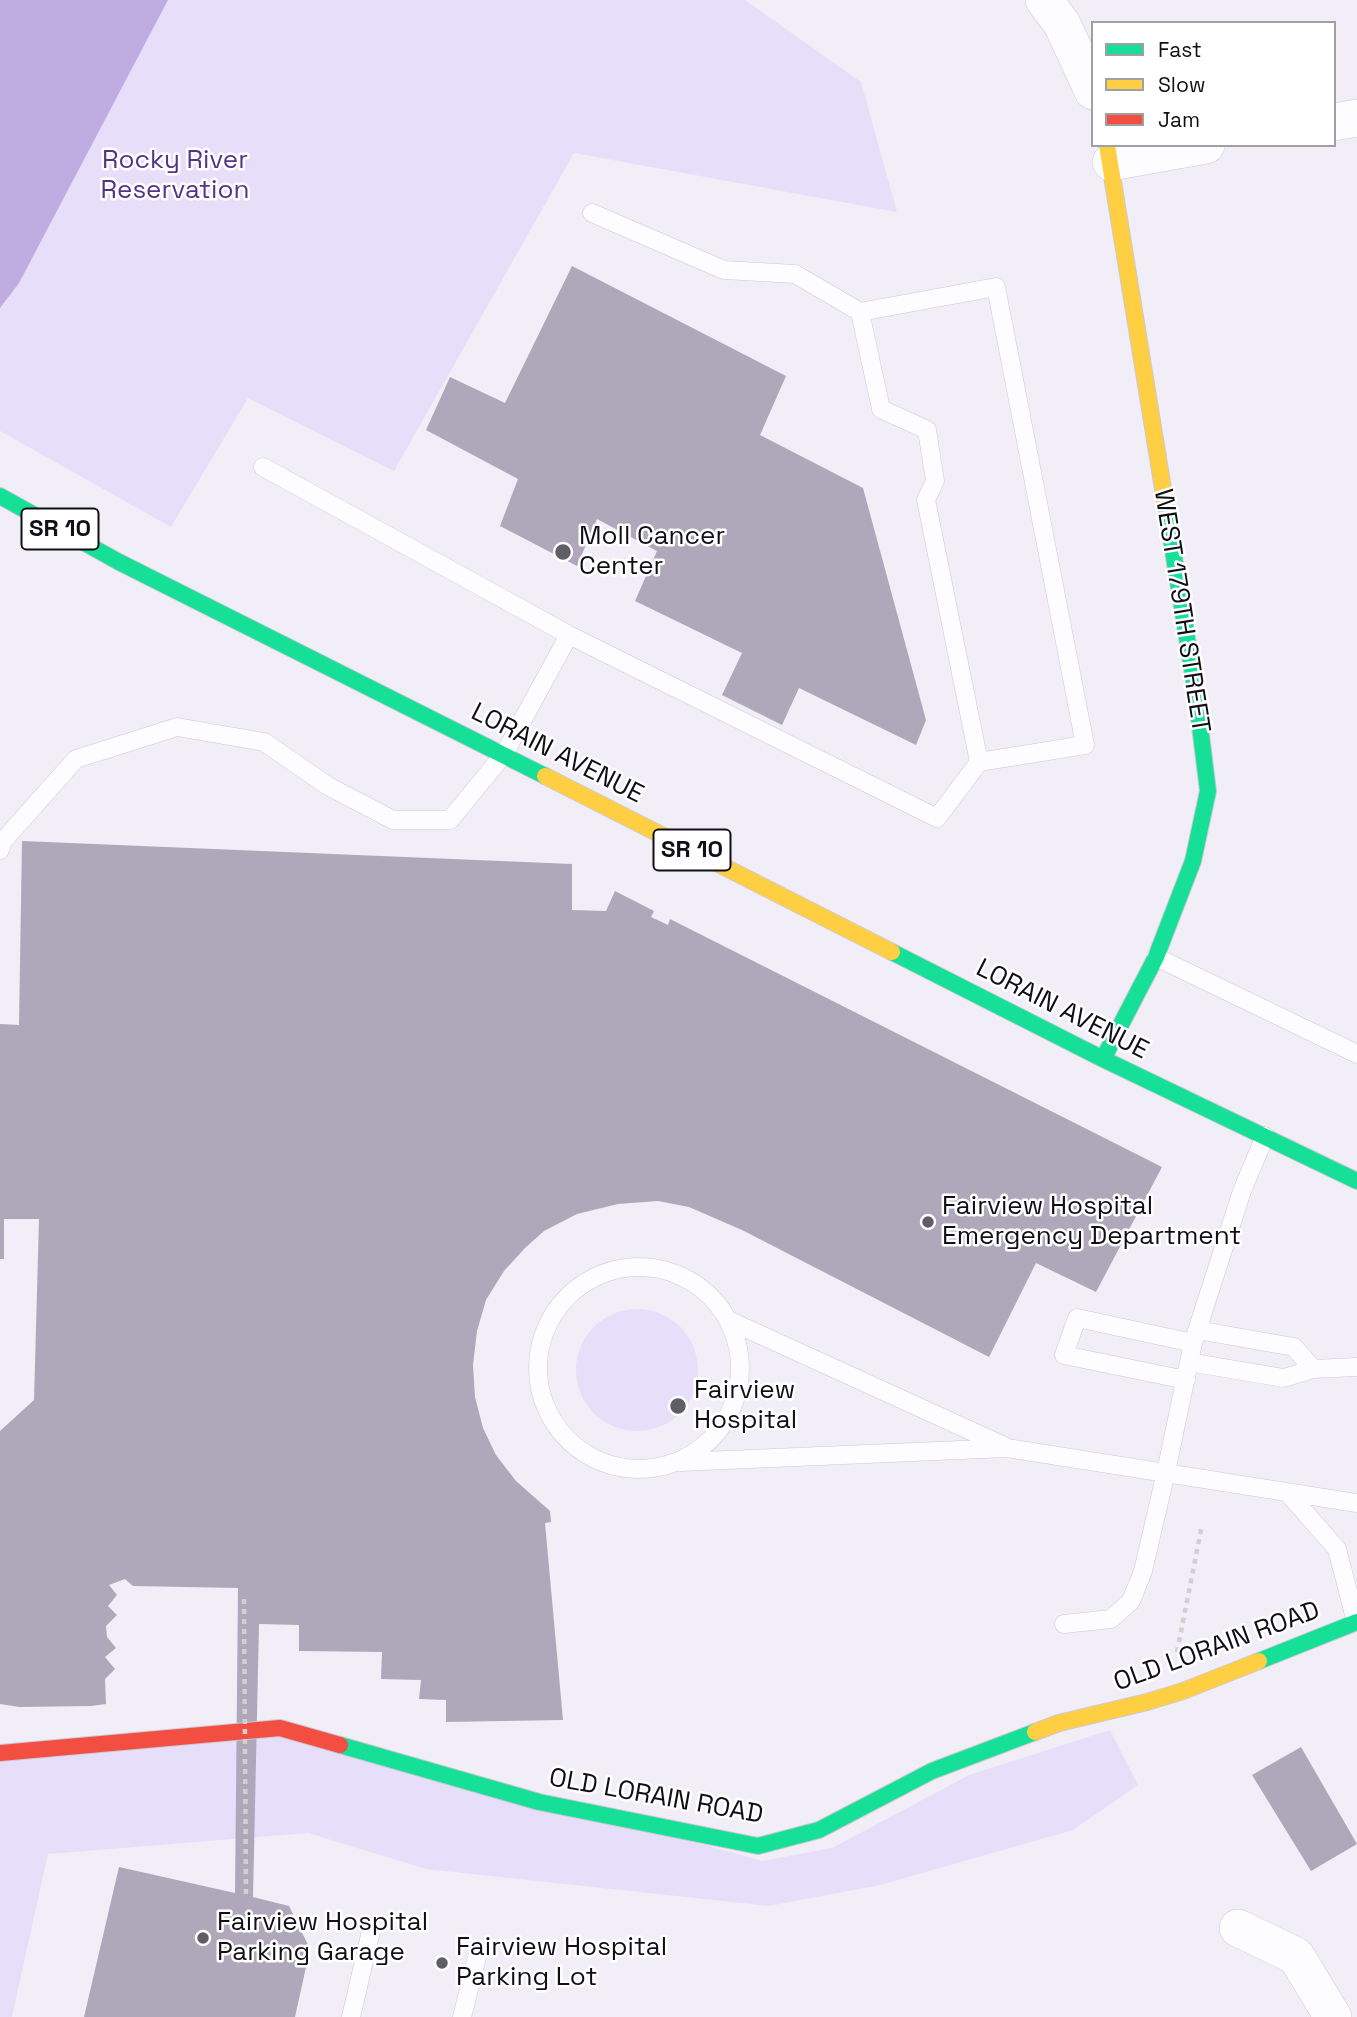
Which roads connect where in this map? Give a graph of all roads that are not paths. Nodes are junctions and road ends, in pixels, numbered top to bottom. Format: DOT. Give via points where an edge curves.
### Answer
graph roads {
  1 [pos="1044,0"];
  2 [pos="1091,86"];
  3 [pos="1357,118"];
  4 [pos="1336,122"];
  5 [pos="1184,147"];
  6 [pos="1109,154"];
  7 [pos="592,213"];
  8 [pos="860,312"];
  9 [pos="263,467"];
  10 [pos="0,496"];
  11 [pos="569,635"];
  12 [pos="504,754"];
  13 [pos="979,762"];
  14 [pos="0,850"];
  15 [pos="1156,957"];
  16 [pos="1357,1054"];
  17 [pos="1103,1059"];
  18 [pos="1265,1136"];
  19 [pos="1357,1181"];
  20 [pos="728,1320"];
  21 [pos="1195,1337"];
  22 [pos="1189,1362"];
  23 [pos="1357,1367"];
  24 [pos="1313,1369"];
  25 [pos="1186,1380"];
  26 [pos="1007,1448"];
  27 [pos="680,1462"];
  28 [pos="1166,1472"];
  29 [pos="1287,1492"];
  30 [pos="1357,1503"];
  31 [pos="1357,1622"];
  32 [pos="1064,1624"];
  33 [pos="0,1753"];
  34 [pos="1238,1928"];
  35 [pos="371,1931"];
  36 [pos="477,1957"];
  37 [pos="351,2017"];
  38 [pos="462,2017"];
  39 [pos="1333,2017"];
  1 -- 2 [label="street" via="1062,24"];
  3 -- 4 [label="street"];
  5 -- 6 [label="street"];
  6 -- 15 [label="street, WEST 179TH STREET" via="1208,791 1193,860"];
  7 -- 8 [label="lane" via="724,271 795,274"];
  8 -- 13 [label="lane" via="881,409 927,430 935,481 926,500"];
  8 -- 13 [label="lane" via="996,287 1084,744"];
  9 -- 11 [label="lane"];
  10 -- 12 [label="street, LORAIN AVENUE / SR 10" via="119,562"];
  11 -- 12 [label="lane"];
  11 -- 13 [label="lane" via="937,818"];
  12 -- 14 [label="lane" via="450,820 393,820 328,786 264,742 177,727 76,759"];
  12 -- 17 [label="street, LORAIN AVENUE / SR 10"];
  15 -- 16 [label="lane"];
  15 -- 17 [label="street, WEST 179TH STREET"];
  17 -- 18 [label="street, LORAIN AVENUE / SR 10"];
  18 -- 19 [label="street, LORAIN AVENUE / SR 10"];
  18 -- 21 [label="lane" via="1241,1191"];
  20 -- 26 [label="lane"];
  20 -- 27 [label="lane" via="739,1351 739,1385 728,1417 708,1443"];
  20 -- 27 [label="lane" via="708,1293 679,1275 647,1267 613,1270 583,1283 558,1306 542,1336 537,1368 542,1401 558,1431 583,1454 614,1467 647,1470"];
  21 -- 22 [label="lane"];
  21 -- 24 [label="lane" via="1294,1347"];
  21 -- 25 [label="lane" via="1077,1318 1064,1355"];
  22 -- 24 [label="lane" via="1284,1378"];
  22 -- 25 [label="lane"];
  23 -- 24 [label="lane"];
  25 -- 28 [label="lane"];
  26 -- 27 [label="lane"];
  26 -- 28 [label="lane"];
  28 -- 29 [label="lane"];
  28 -- 32 [label="lane" via="1143,1571 1130,1601 1111,1619"];
  29 -- 30 [label="lane"];
  29 -- 31 [label="lane" via="1337,1549"];
  31 -- 33 [label="street, OLD LORAIN ROAD" via="1183,1691 1059,1723 932,1771 819,1830 758,1846 539,1802 280,1728"];
  34 -- 39 [label="street" via="1296,1956"];
  35 -- 37 [label="lane"];
  36 -- 38 [label="lane"];
}
